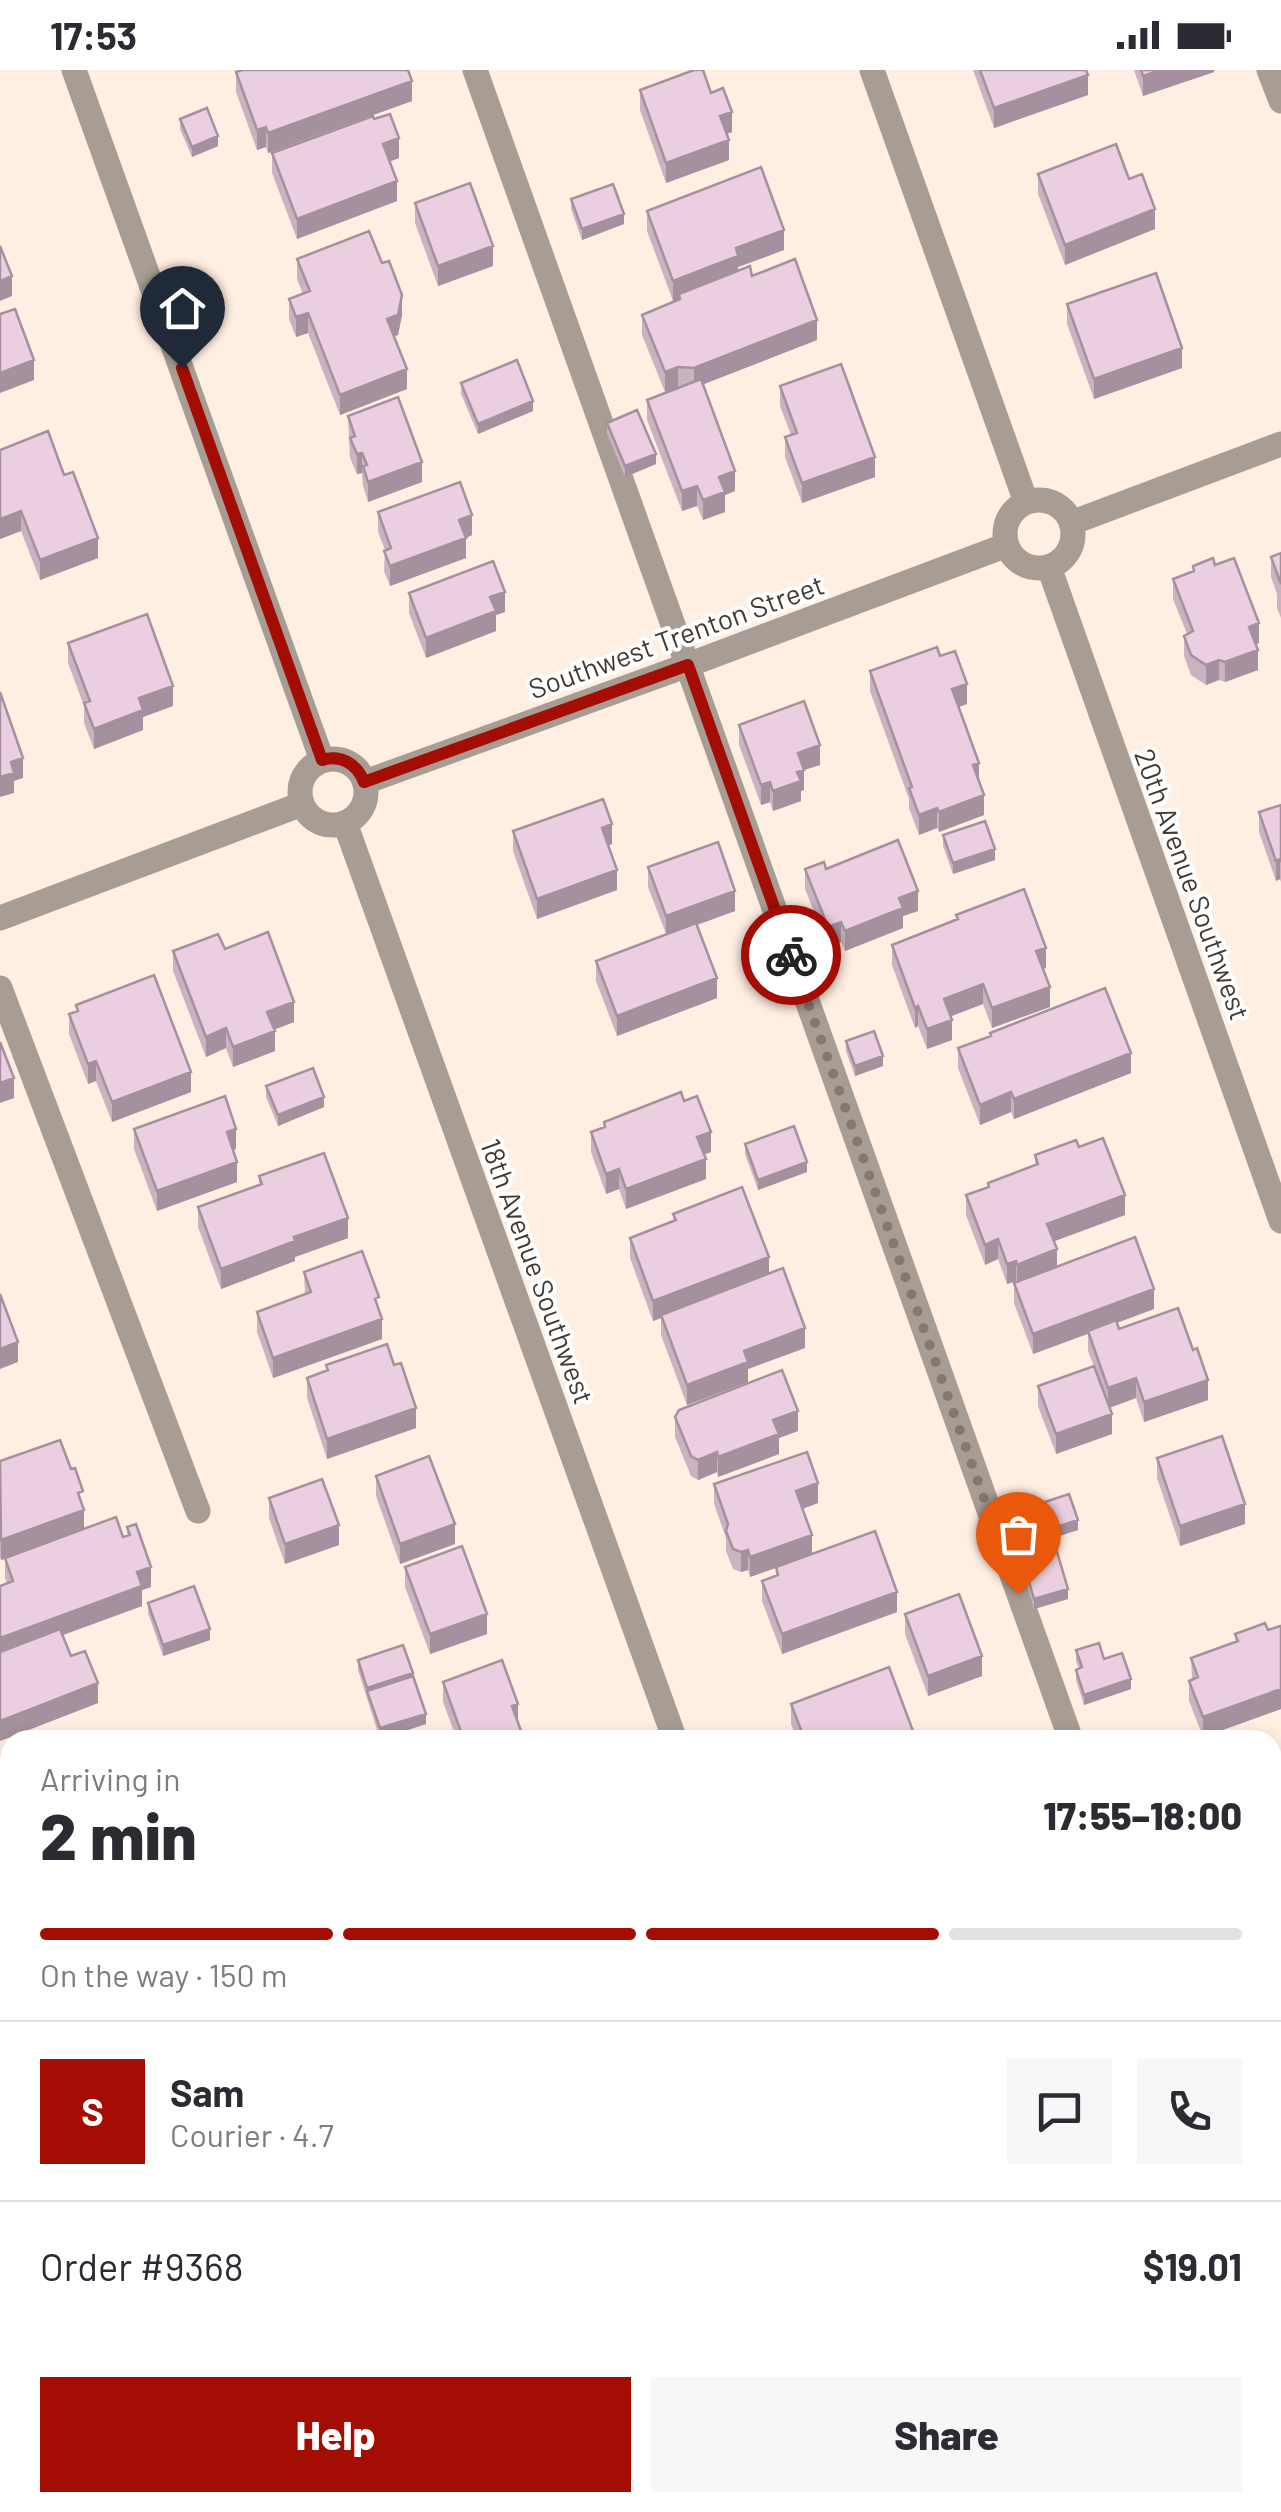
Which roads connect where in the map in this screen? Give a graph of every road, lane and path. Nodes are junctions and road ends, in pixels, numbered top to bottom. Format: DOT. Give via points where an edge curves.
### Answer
graph roads {
  1 [pos="74,70"];
  2 [pos="475,70"];
  3 [pos="872,70"];
  4 [pos="1270,70"];
  5 [pos="1281,101"];
  6 [pos="1281,444"];
  7 [pos="1026,502"];
  8 [pos="1071,523"];
  9 [pos="1006,545"];
  10 [pos="1049,567"];
  11 [pos="688,665"];
  12 [pos="322,760"];
  13 [pos="364,782"];
  14 [pos="302,804"];
  15 [pos="344,823"];
  16 [pos="0,918"];
  17 [pos="0,988"];
  18 [pos="1281,1221"];
  19 [pos="198,1511"];
  20 [pos="671,1730"];
  21 [pos="1066,1730"];
  1 -- 12 [label="street"];
  2 -- 11 [label="street"];
  3 -- 7 [label="street"];
  4 -- 5 [label="street"];
  6 -- 8 [label="street"];
  7 -- 8 [label="street" via="1057,505"];
  7 -- 9 [label="street" via="1007,520"];
  8 -- 10 [label="street" via="1070,548"];
  9 -- 10 [label="street" via="1025,566"];
  9 -- 11 [label="street, Southwest Trenton Street"];
  10 -- 18 [label="street, 20th Avenue Southwest"];
  11 -- 13 [label="street, Southwest Trenton Street"];
  11 -- 21 [label="street"];
  12 -- 13 [label="street" via="349,762"];
  12 -- 14 [label="street" via="303,777"];
  13 -- 15 [label="street" via="362,809"];
  14 -- 15 [label="street" via="322,824"];
  14 -- 16 [label="street"];
  15 -- 20 [label="street, 18th Avenue Southwest"];
  17 -- 19 [label="street"];
}
